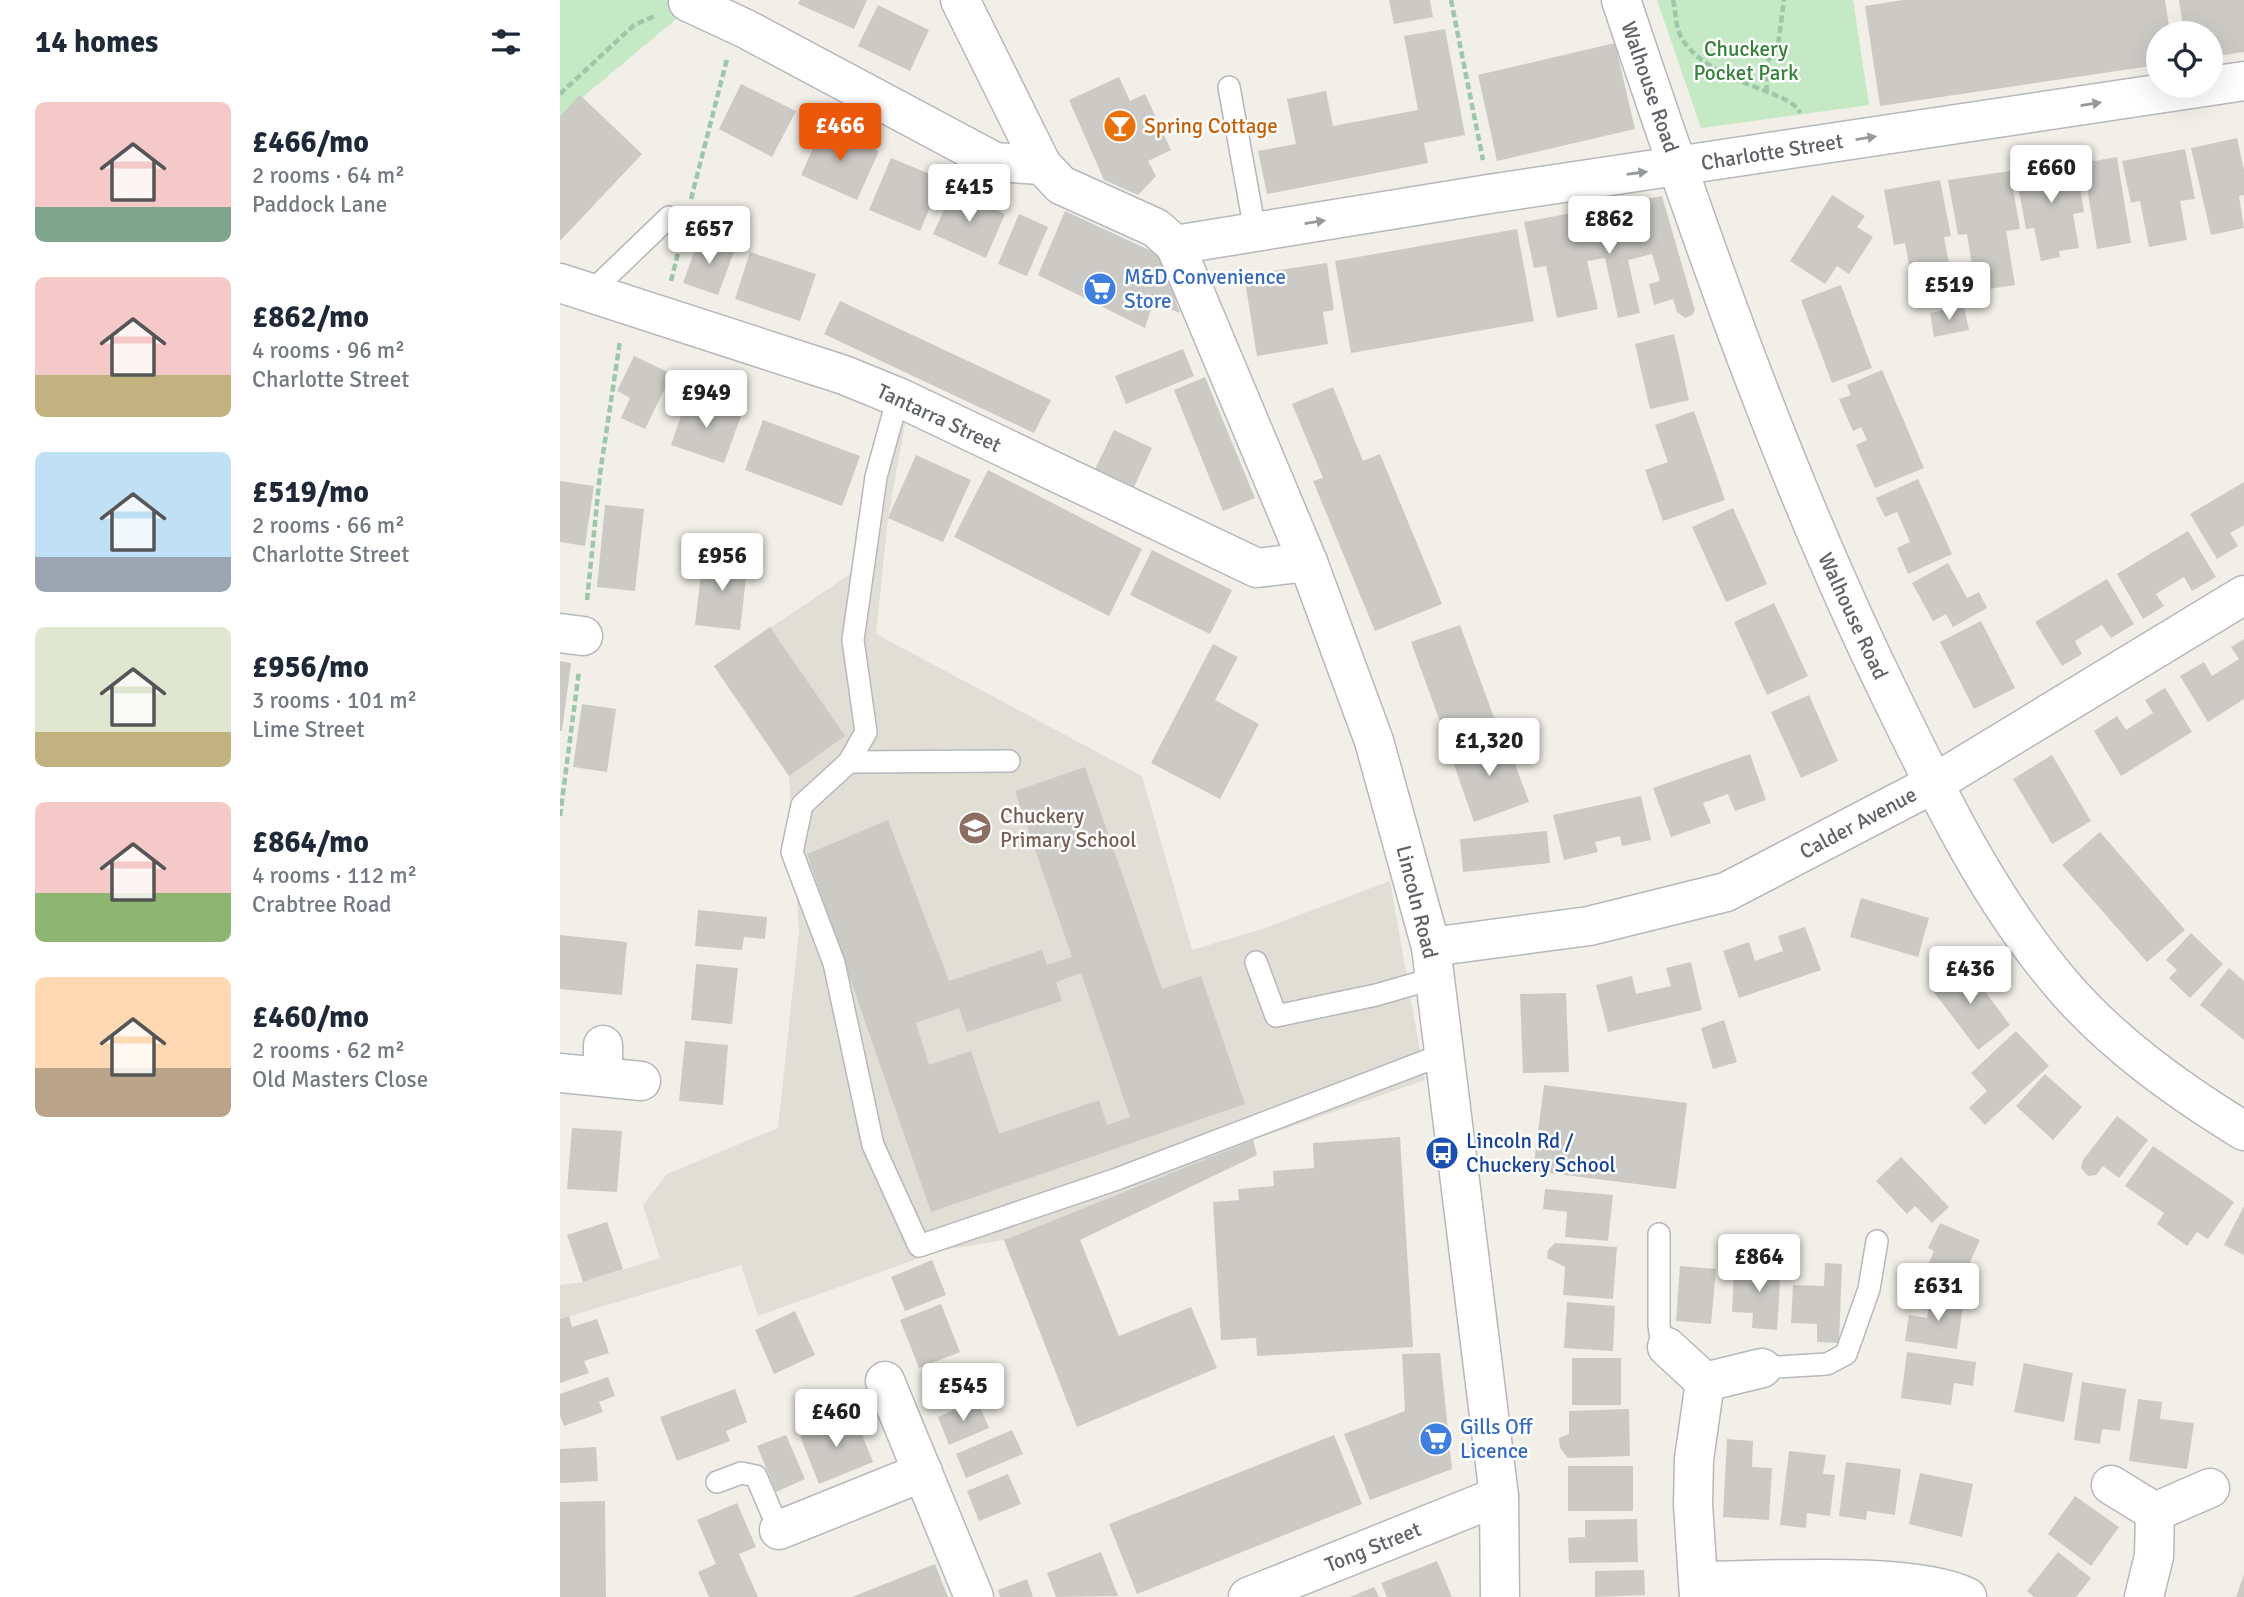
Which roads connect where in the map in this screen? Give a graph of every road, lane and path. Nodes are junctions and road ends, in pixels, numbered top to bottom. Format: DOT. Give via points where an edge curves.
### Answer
graph roads {
  1 [pos="960,0"];
  2 [pos="1451,0"];
  3 [pos="1621,0"];
  4 [pos="1673,0"];
  5 [pos="1784,0"];
  6 [pos="688,2"];
  7 [pos="746,18"];
  8 [pos="2244,81"];
  9 [pos="1229,87"];
  10 [pos="1767,93"];
  11 [pos="560,94"];
  12 [pos="1806,147"];
  13 [pos="1042,165"];
  14 [pos="1677,167"];
  15 [pos="1489,194"];
  16 [pos="679,214"];
  17 [pos="1255,231"];
  18 [pos="682,236"];
  19 [pos="1175,244"];
  20 [pos="592,294"];
  21 [pos="662,316"];
  22 [pos="898,397"];
  23 [pos="1123,483"];
  24 [pos="1308,562"];
  25 [pos="2244,595"];
  26 [pos="572,635"];
  27 [pos="1009,761"];
  28 [pos="849,762"];
  29 [pos="1933,784"];
  30 [pos="560,816"];
  31 [pos="1256,962"];
  32 [pos="1433,962"];
  33 [pos="1444,1054"];
  34 [pos="560,1073"];
  35 [pos="641,1081"];
  36 [pos="2244,1131"];
  37 [pos="1659,1234"];
  38 [pos="1877,1241"];
  39 [pos="1667,1348"];
  40 [pos="1762,1368"];
  41 [pos="885,1381"];
  42 [pos="1705,1382"];
  43 [pos="923,1472"];
  44 [pos="717,1482"];
  45 [pos="2111,1485"];
  46 [pos="2210,1488"];
  47 [pos="1499,1496"];
  48 [pos="2155,1512"];
  49 [pos="779,1530"];
  50 [pos="1699,1589"];
  51 [pos="974,1597"];
  52 [pos="1248,1597"];
  53 [pos="1500,1597"];
  54 [pos="1967,1597"];
  55 [pos="2144,1597"];
  1 -- 13 [label="street"];
  2 -- 15 [label="path"];
  3 -- 14 [label="street, Walhouse Road"];
  4 -- 10 [label="path" via="1678,30 1695,54 1712,70"];
  5 -- 10 [label="path" via="1782,33 1765,66"];
  6 -- 7 [label="street"];
  6 -- 11 [label="path" via="634,25"];
  7 -- 13 [label="street" via="995,162"];
  7 -- 16 [label="path"];
  12 -- 8 [label="street, Charlotte Street, one-way"];
  9 -- 17 [label="lane"];
  10 -- 12 [label="path" via="1782,95 1800,109"];
  12 -- 14 [label="street, Charlotte Street"];
  13 -- 19 [label="street" via="1061,185 1156,228"];
  15 -- 14 [label="street, Charlotte Street, one-way"];
  14 -- 29 [label="street, Walhouse Road" via="1808,519"];
  17 -- 15 [label="street, Charlotte Street, one-way"];
  16 -- 20 [label="lane"];
  17 -- 19 [label="street, Charlotte Street"];
  18 -- 21 [label="path"];
  19 -- 24 [label="street, Lincoln Road"];
  20 -- 21 [label="street, Tantarra Street"];
  20 -- 26 [label="path" via="600,474"];
  21 -- 22 [label="street, Tantarra Street"];
  22 -- 23 [label="lane"];
  22 -- 24 [label="street, Tantarra Street" via="1256,568"];
  22 -- 28 [label="lane" via="876,477 853,640 866,732"];
  24 -- 32 [label="street, Lincoln Road" via="1374,741"];
  25 -- 29 [label="street, Calder Avenue"];
  26 -- 30 [label="path"];
  27 -- 28 [label="lane"];
  28 -- 33 [label="lane" via="802,805 792,852 834,963 873,1146 919,1246 1117,1179"];
  29 -- 32 [label="street, Calder Avenue" via="1726,892"];
  29 -- 36 [label="street, Walhouse Road" via="2004,908 2063,986 2168,1080"];
  31 -- 32 [label="lane" via="1276,1016 1376,995"];
  32 -- 33 [label="street, Lincoln Road"];
  33 -- 47 [label="street, Lincoln Road"];
  34 -- 35 [label="street" via="603,1060"];
  37 -- 39 [label="lane" via="1659,1325"];
  38 -- 40 [label="lane" via="1869,1289 1846,1354 1827,1364"];
  39 -- 42 [label="street"];
  40 -- 42 [label="street"];
  41 -- 43 [label="street"];
  42 -- 50 [label="street" via="1694,1459"];
  43 -- 49 [label="street"];
  43 -- 51 [label="street"];
  44 -- 49 [label="lane" via="741,1472 756,1476"];
  45 -- 48 [label="street"];
  46 -- 48 [label="street"];
  47 -- 52 [label="street, Tong Street"];
  47 -- 53 [label="street, Lincoln Road"];
  48 -- 55 [label="street" via="2154,1556"];
  50 -- 54 [label="street" via="1900,1583 1949,1588"];
}
